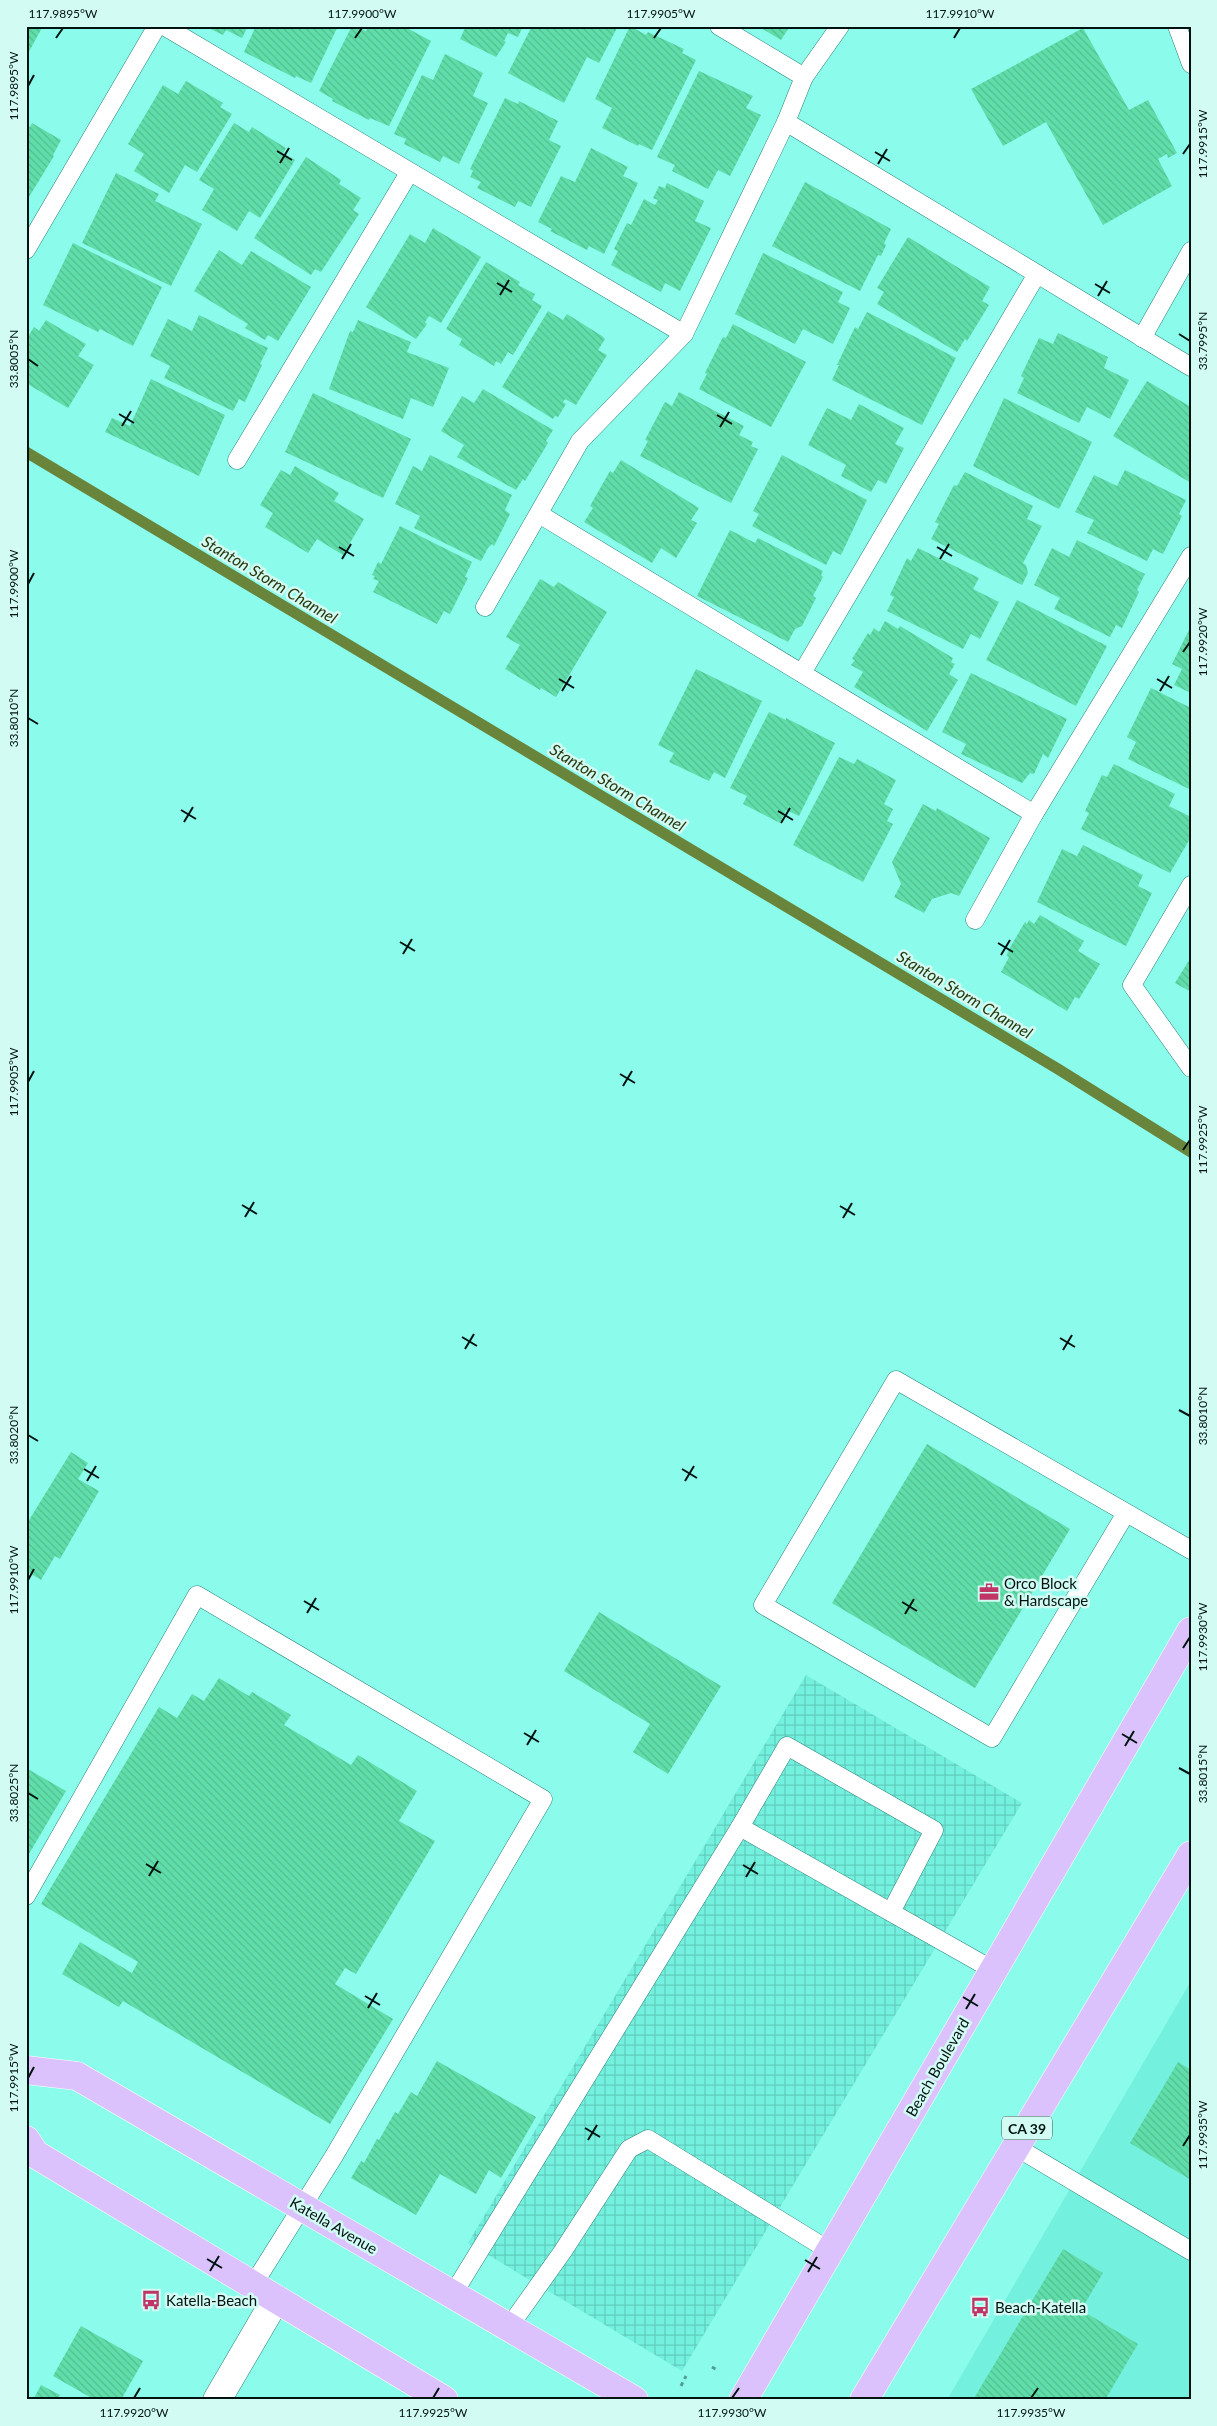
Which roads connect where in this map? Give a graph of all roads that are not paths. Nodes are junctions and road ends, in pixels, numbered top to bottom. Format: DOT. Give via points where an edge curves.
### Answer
graph roads {
  1 [pos="157,26"];
  2 [pos="164,26"];
  3 [pos="719,26"];
  4 [pos="840,26"];
  5 [pos="1176,26"];
  6 [pos="1185,26"];
  7 [pos="1191,30"];
  8 [pos="1191,64"];
  9 [pos="804,77"];
  10 [pos="786,122"];
  11 [pos="409,173"];
  12 [pos="26,250"];
  13 [pos="1191,251"];
  14 [pos="1037,274"];
  15 [pos="684,334"];
  16 [pos="1142,338"];
  17 [pos="1191,367"];
  18 [pos="237,460"];
  19 [pos="539,514"];
  20 [pos="1191,556"];
  21 [pos="485,607"];
  22 [pos="802,673"];
  23 [pos="1034,814"];
  24 [pos="1191,885"];
  25 [pos="975,920"];
  26 [pos="1191,1068"];
  27 [pos="1126,1512"];
  28 [pos="1191,1550"];
  29 [pos="1191,1631"];
  30 [pos="740,1827"];
  31 [pos="1191,1856"];
  32 [pos="26,1896"];
  33 [pos="891,1912"];
  34 [pos="993,1970"];
  35 [pos="26,2070"];
  36 [pos="26,2140"];
  37 [pos="1016,2147"];
  38 [pos="302,2207"];
  39 [pos="830,2251"];
  40 [pos="1191,2251"];
  41 [pos="254,2285"];
  42 [pos="453,2294"];
  43 [pos="276,2299"];
  44 [pos="509,2327"];
  45 [pos="217,2400"];
  46 [pos="444,2400"];
  47 [pos="634,2400"];
  48 [pos="743,2400"];
  49 [pos="864,2400"];
  1 -- 12 [label="lane"];
  2 -- 11 [label="lane"];
  3 -- 9 [label="lane"];
  4 -- 9 [label="lane"];
  5 -- 8 [label="lane"];
  6 -- 7 [label="lane"];
  9 -- 10 [label="lane"];
  10 -- 14 [label="lane"];
  10 -- 15 [label="lane"];
  11 -- 15 [label="lane"];
  11 -- 18 [label="lane"];
  13 -- 16 [label="lane"];
  14 -- 16 [label="lane"];
  14 -- 22 [label="lane"];
  15 -- 19 [label="lane" via="580,441"];
  16 -- 17 [label="lane"];
  19 -- 21 [label="lane"];
  19 -- 22 [label="lane"];
  20 -- 23 [label="lane"];
  22 -- 23 [label="lane"];
  23 -- 25 [label="lane"];
  24 -- 26 [label="lane" via="1132,986"];
  27 -- 27 [label="lane" via="896,1380 763,1605 992,1738"];
  27 -- 28 [label="lane"];
  29 -- 34 [label="main road, Beach Boulevard"];
  30 -- 33 [label="lane"];
  30 -- 33 [label="lane" via="787,1746 934,1830"];
  30 -- 42 [label="lane"];
  31 -- 37 [label="main road, CA 39"];
  32 -- 38 [label="lane" via="197,1595 543,1799"];
  33 -- 34 [label="lane"];
  34 -- 39 [label="main road, Beach Boulevard"];
  35 -- 38 [label="main road, Katella Avenue" via="77,2076"];
  36 -- 41 [label="main road" via="35,2154"];
  37 -- 40 [label="lane"];
  37 -- 49 [label="main road, CA 39"];
  38 -- 41 [label="lane"];
  38 -- 42 [label="main road, Katella Avenue"];
  39 -- 44 [label="lane" via="648,2139 629,2149"];
  39 -- 48 [label="main road, Beach Boulevard"];
  41 -- 43 [label="main road"];
  42 -- 44 [label="main road, Katella Avenue"];
  43 -- 45 [label="street"];
  43 -- 46 [label="main road"];
  44 -- 47 [label="main road, Katella Avenue"];
}
